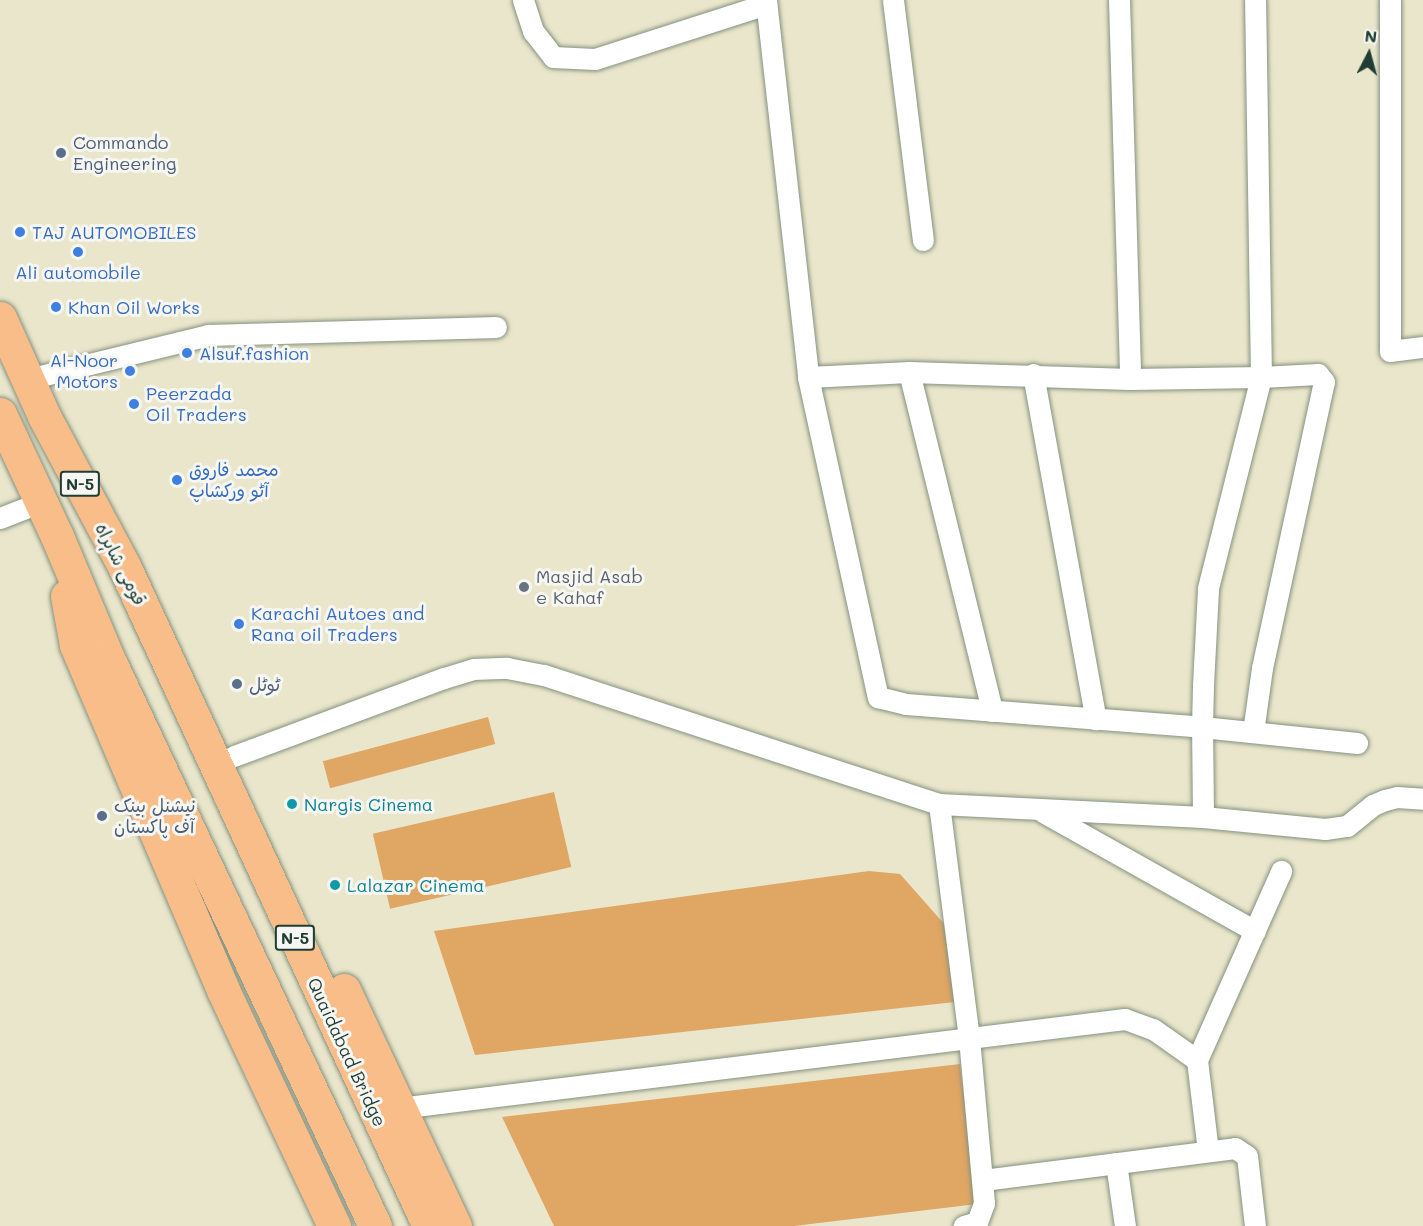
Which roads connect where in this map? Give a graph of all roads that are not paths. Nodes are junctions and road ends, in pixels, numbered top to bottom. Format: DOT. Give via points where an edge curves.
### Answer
graph roads {
  1 [pos="523,0"];
  2 [pos="893,0"];
  3 [pos="1119,0"];
  4 [pos="1255,0"];
  5 [pos="1390,0"];
  6 [pos="766,2"];
  7 [pos="923,240"];
  8 [pos="0,318"];
  9 [pos="496,327"];
  10 [pos="1423,347"];
  11 [pos="909,372"];
  12 [pos="1033,374"];
  13 [pos="808,377"];
  14 [pos="1261,377"];
  15 [pos="27,379"];
  16 [pos="1130,379"];
  17 [pos="0,414"];
  18 [pos="41,502"];
  19 [pos="0,518"];
  20 [pos="57,536"];
  21 [pos="124,566"];
  22 [pos="162,648"];
  23 [pos="992,711"];
  24 [pos="1096,719"];
  25 [pos="1202,727"];
  26 [pos="1253,732"];
  27 [pos="1357,743"];
  28 [pos="234,756"];
  29 [pos="1423,798"];
  30 [pos="939,804"];
  31 [pos="1038,810"];
  32 [pos="1203,818"];
  33 [pos="1281,871"];
  34 [pos="1255,931"];
  35 [pos="969,1038"];
  36 [pos="1197,1060"];
  37 [pos="399,1108"];
  38 [pos="1208,1151"];
  39 [pos="1116,1163"];
  40 [pos="982,1180"];
  41 [pos="984,1219"];
  42 [pos="334,1226"];
  43 [pos="375,1226"];
  44 [pos="429,1226"];
  45 [pos="455,1226"];
  46 [pos="964,1226"];
  47 [pos="1125,1226"];
  48 [pos="1255,1226"];
  1 -- 6 [label="street" via="533,32 553,57 595,59"];
  2 -- 7 [label="street"];
  3 -- 16 [label="street"];
  4 -- 14 [label="street"];
  5 -- 10 [label="street" via="1390,351"];
  6 -- 13 [label="street"];
  8 -- 15 [label="highway, قومی شاہراہ / N-5"];
  9 -- 15 [label="street" via="208,335"];
  11 -- 12 [label="street"];
  11 -- 13 [label="street"];
  11 -- 23 [label="street"];
  12 -- 16 [label="street"];
  12 -- 24 [label="street"];
  13 -- 23 [label="street" via="878,697 906,704"];
  14 -- 16 [label="street"];
  14 -- 25 [label="street" via="1208,588"];
  14 -- 26 [label="street" via="1318,374 1324,382 1262,668"];
  15 -- 21 [label="highway, قومی شاہراہ / N-5"];
  17 -- 18 [label="highway, N-5"];
  18 -- 19 [label="street"];
  18 -- 20 [label="highway, N-5"];
  20 -- 42 [label="highway" via="76,645 224,990"];
  20 -- 43 [label="highway, N-5" via="108,658"];
  21 -- 22 [label="highway, قومی شاہراہ / N-5"];
  21 -- 28 [label="highway" via="175,633"];
  22 -- 44 [label="highway, Quaidabad Bridge / N-5"];
  23 -- 24 [label="street"];
  24 -- 25 [label="street"];
  25 -- 26 [label="street"];
  25 -- 32 [label="street"];
  26 -- 27 [label="street"];
  28 -- 30 [label="street" via="463,672 507,668 544,675"];
  28 -- 37 [label="highway"];
  29 -- 32 [label="street" via="1385,800 1339,829"];
  30 -- 31 [label="street"];
  30 -- 35 [label="street"];
  31 -- 32 [label="street"];
  31 -- 34 [label="street"];
  33 -- 34 [label="street"];
  34 -- 36 [label="street"];
  35 -- 36 [label="street" via="1125,1019 1153,1029"];
  35 -- 37 [label="street"];
  35 -- 40 [label="street"];
  36 -- 38 [label="street"];
  37 -- 45 [label="highway"];
  38 -- 39 [label="street"];
  38 -- 48 [label="street" via="1234,1148 1246,1156"];
  39 -- 40 [label="street"];
  39 -- 47 [label="street"];
  40 -- 41 [label="street"];
  41 -- 46 [label="street"];
}
